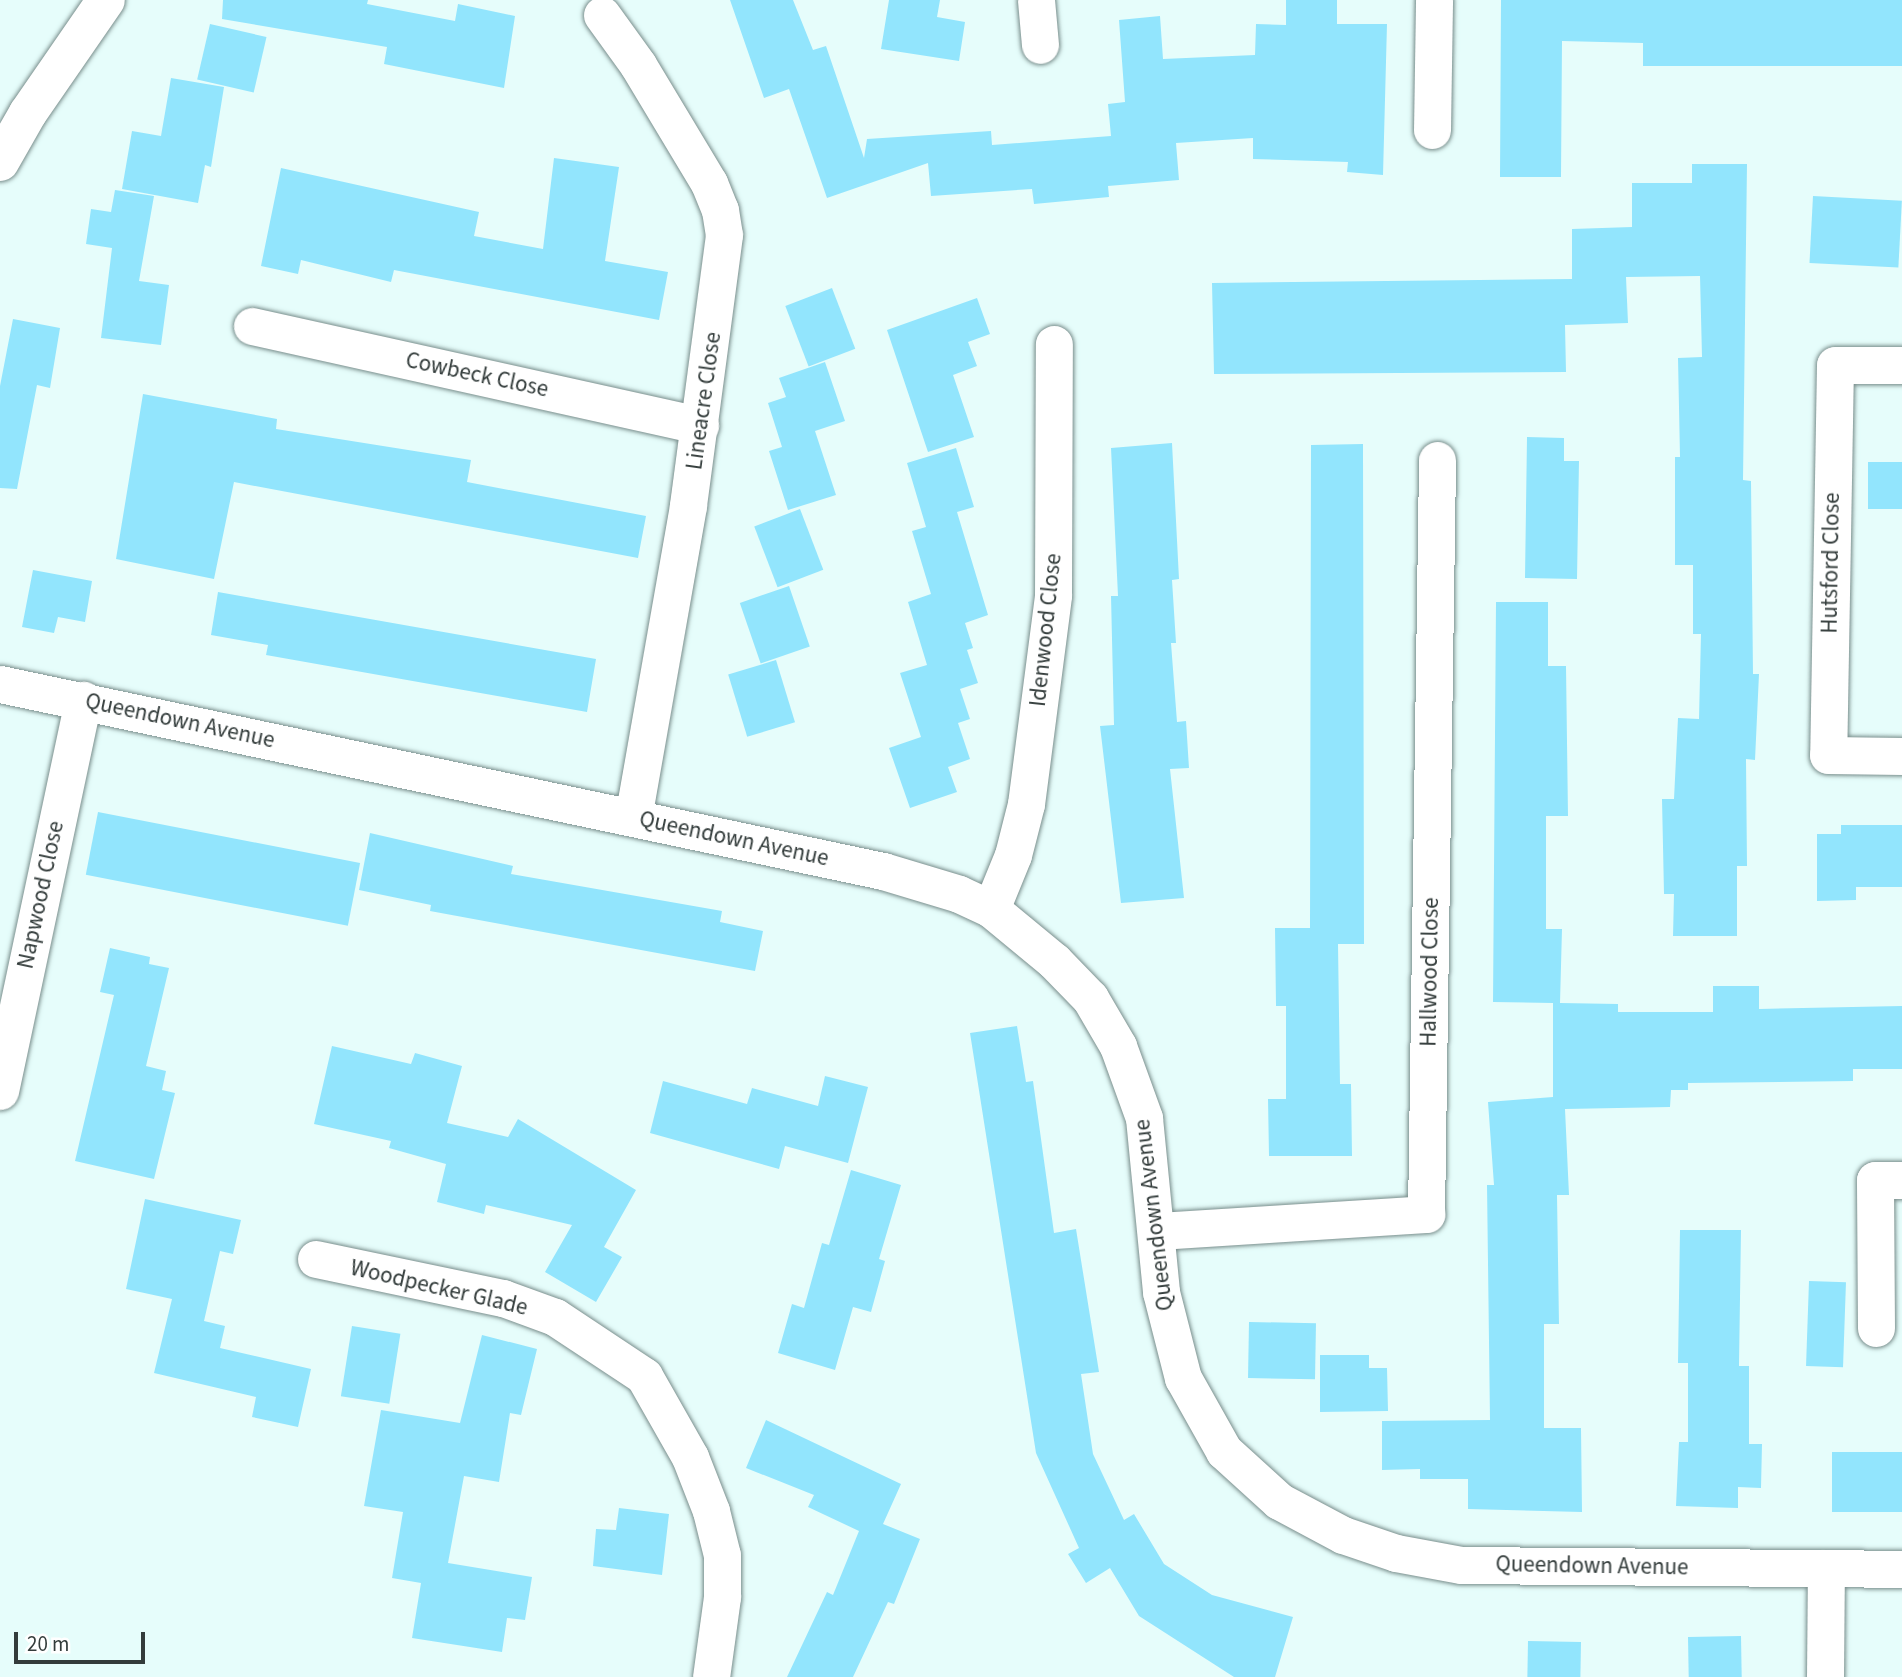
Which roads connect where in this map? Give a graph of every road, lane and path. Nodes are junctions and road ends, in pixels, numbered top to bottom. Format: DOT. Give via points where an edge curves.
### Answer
graph roads {
  1 [pos="106,0"];
  2 [pos="1036,0"];
  3 [pos="1434,0"];
  4 [pos="602,15"];
  5 [pos="1040,45"];
  6 [pos="1432,130"];
  7 [pos="0,162"];
  8 [pos="252,327"];
  9 [pos="1054,344"];
  10 [pos="1902,365"];
  11 [pos="701,425"];
  12 [pos="1437,460"];
  13 [pos="0,684"];
  14 [pos="83,700"];
  15 [pos="1902,756"];
  16 [pos="633,817"];
  17 [pos="991,909"];
  18 [pos="0,1091"];
  19 [pos="1902,1180"];
  20 [pos="1157,1231"];
  21 [pos="316,1259"];
  22 [pos="1875,1328"];
  23 [pos="1826,1569"];
  24 [pos="1902,1569"];
  25 [pos="711,1677"];
  26 [pos="1825,1677"];
  1 -- 7 [label="street"];
  2 -- 5 [label="street"];
  3 -- 6 [label="street"];
  4 -- 11 [label="street, Lineacre Close" via="675,123 720,210 722,275"];
  8 -- 11 [label="street, Cowbeck Close"];
  9 -- 17 [label="street, Idenwood Close" via="1053,596 1026,804 1013,855"];
  10 -- 15 [label="street, Hutsford Close" via="1835,365 1828,755"];
  11 -- 16 [label="street, Lineacre Close"];
  12 -- 20 [label="street, Hallwood Close" via="1426,1214"];
  13 -- 14 [label="street, Queendown Avenue"];
  14 -- 16 [label="street, Queendown Avenue"];
  14 -- 18 [label="street, Napwood Close"];
  16 -- 17 [label="street, Queendown Avenue" via="883,871 959,894"];
  17 -- 20 [label="street, Queendown Avenue" via="1090,998 1118,1046 1144,1118"];
  19 -- 22 [label="street" via="1875,1180"];
  20 -- 23 [label="street, Queendown Avenue" via="1160,1292 1172,1342 1200,1413 1224,1451 1249,1476 1306,1518 1396,1553 1461,1564"];
  21 -- 25 [label="street, Woodpecker Glade" via="503,1298 555,1317 644,1376 690,1457 722,1555 722,1597"];
  23 -- 24 [label="street, Queendown Avenue"];
  23 -- 26 [label="street"];
}
